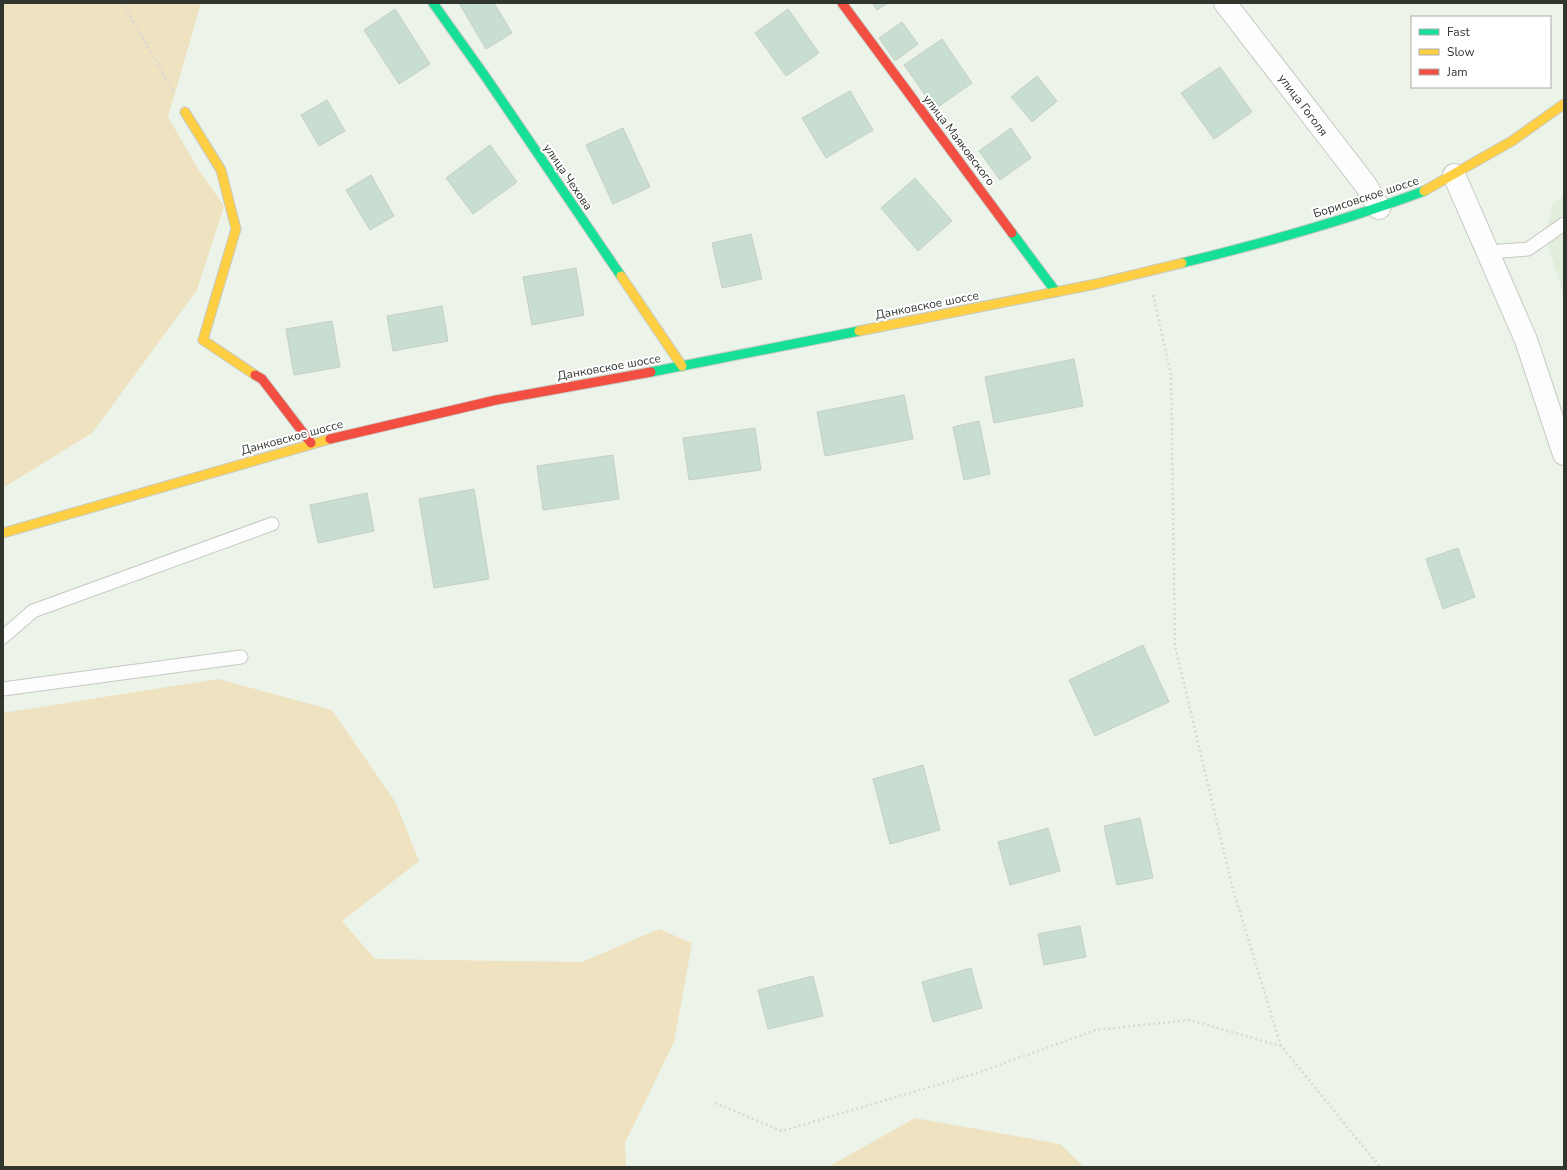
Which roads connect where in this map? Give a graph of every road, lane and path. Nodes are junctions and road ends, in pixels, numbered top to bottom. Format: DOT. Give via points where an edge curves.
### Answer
graph roads {
  1 [pos="123,3"];
  2 [pos="433,3"];
  3 [pos="842,3"];
  4 [pos="1225,3"];
  5 [pos="1564,104"];
  6 [pos="185,112"];
  7 [pos="1454,175"];
  8 [pos="1379,208"];
  9 [pos="1564,224"];
  10 [pos="1226,251"];
  11 [pos="1488,252"];
  12 [pos="1147,271"];
  13 [pos="1056,292"];
  14 [pos="682,366"];
  15 [pos="310,443"];
  16 [pos="1564,454"];
  17 [pos="272,524"];
  18 [pos="3,533"];
  19 [pos="3,637"];
  20 [pos="241,657"];
  21 [pos="3,689"];
  22 [pos="1281,1046"];
  23 [pos="715,1103"];
  24 [pos="1380,1167"];
  1 -- 6 [label="path"];
  2 -- 14 [label="main road, улица Чехова"];
  3 -- 13 [label="main road, улица Маяковского"];
  4 -- 8 [label="street, улица Гоголя" via="1360,178"];
  5 -- 7 [label="main road, Борисовское шоссе" via="1512,141"];
  6 -- 15 [label="main road" via="221,170 236,229 203,340 262,379"];
  7 -- 8 [label="main road, Борисовское шоссе" via="1432,188"];
  7 -- 11 [label="street"];
  8 -- 10 [label="main road, Борисовское шоссе"];
  9 -- 11 [label="lane" via="1528,249"];
  10 -- 12 [label="main road, Данковское шоссе"];
  11 -- 16 [label="street" via="1526,340"];
  12 -- 13 [label="main road, Данковское шоссе"];
  12 -- 22 [label="path" via="1171,375 1175,646 1232,886"];
  13 -- 14 [label="main road, Данковское шоссе"];
  14 -- 15 [label="main road, Данковское шоссе" via="496,400"];
  15 -- 18 [label="main road, Данковское шоссе"];
  17 -- 19 [label="lane" via="32,611"];
  20 -- 21 [label="lane"];
  22 -- 23 [label="path" via="1189,1020 1096,1030 977,1073 782,1131"];
  22 -- 24 [label="path"];
}
